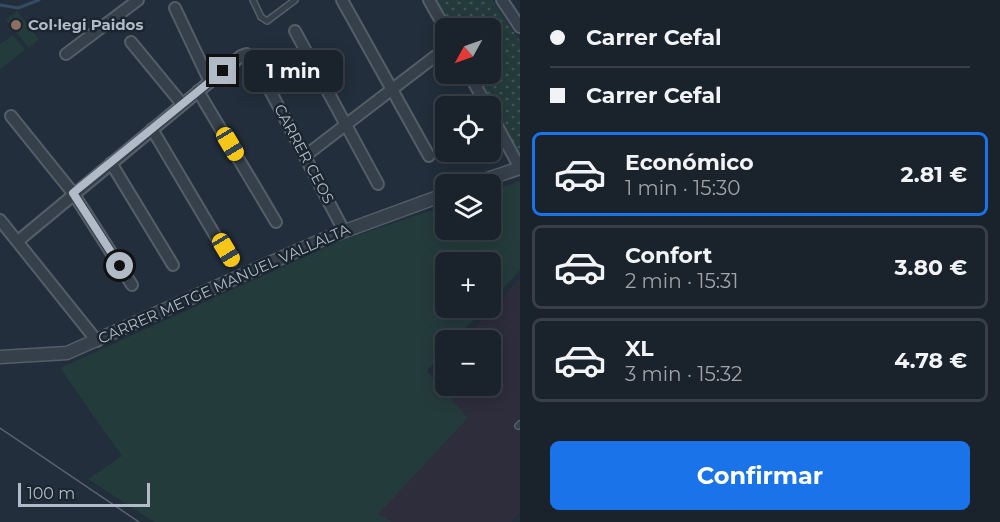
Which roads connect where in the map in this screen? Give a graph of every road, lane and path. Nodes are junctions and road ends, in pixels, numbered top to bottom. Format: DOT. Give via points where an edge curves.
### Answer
graph roads {
  1 [pos="138,0"];
  2 [pos="252,0"];
  3 [pos="295,0"];
  4 [pos="342,0"];
  5 [pos="429,0"];
  6 [pos="502,0"];
  7 [pos="175,8"];
  8 [pos="439,18"];
  9 [pos="520,27"];
  10 [pos="295,31"];
  11 [pos="131,42"];
  12 [pos="66,54"];
  13 [pos="435,56"];
  14 [pos="210,82"];
  15 [pos="393,88"];
  16 [pos="198,91"];
  17 [pos="182,104"];
  18 [pos="11,116"];
  19 [pos="346,124"];
  20 [pos="152,129"];
  21 [pos="501,133"];
  22 [pos="305,156"];
  23 [pos="429,156"];
  24 [pos="111,163"];
  25 [pos="520,168"];
  26 [pos="501,174"];
  27 [pos="378,183"];
  28 [pos="73,193"];
  29 [pos="435,198"];
  30 [pos="0,220"];
  31 [pos="276,222"];
  32 [pos="344,231"];
  33 [pos="18,241"];
  34 [pos="222,247"];
  35 [pos="234,263"];
  36 [pos="173,265"];
  37 [pos="132,285"];
  38 [pos="97,341"];
  39 [pos="0,357"];
  1 -- 12 [label="street"];
  2 -- 3 [label="lane" via="267,21"];
  4 -- 15 [label="street"];
  5 -- 8 [label="street"];
  6 -- 9 [label="street"];
  7 -- 14 [label="street"];
  10 -- 19 [label="street"];
  11 -- 17 [label="street"];
  13 -- 15 [label="street"];
  14 -- 16 [label="street"];
  14 -- 22 [label="street, CARRER CEOS" via="248,54"];
  15 -- 19 [label="street"];
  15 -- 23 [label="street"];
  16 -- 17 [label="street"];
  16 -- 31 [label="street"];
  17 -- 20 [label="street"];
  18 -- 28 [label="street"];
  19 -- 22 [label="street"];
  19 -- 27 [label="street"];
  20 -- 24 [label="street"];
  20 -- 34 [label="street"];
  21 -- 25 [label="street"];
  22 -- 32 [label="street, CARRER CEOS"];
  24 -- 28 [label="street"];
  24 -- 36 [label="street"];
  25 -- 26 [label="street"];
  28 -- 33 [label="street"];
  28 -- 37 [label="street"];
  29 -- 32 [label="street, CARRER METGE MANUEL VALLALTA"];
  30 -- 33 [label="street"];
  32 -- 38 [label="street, CARRER METGE MANUEL VALLALTA"];
  33 -- 38 [label="street"];
  34 -- 35 [label="lane"];
  38 -- 39 [label="street, CARRER METGE MANUEL VALLALTA" via="60,354"];
}
